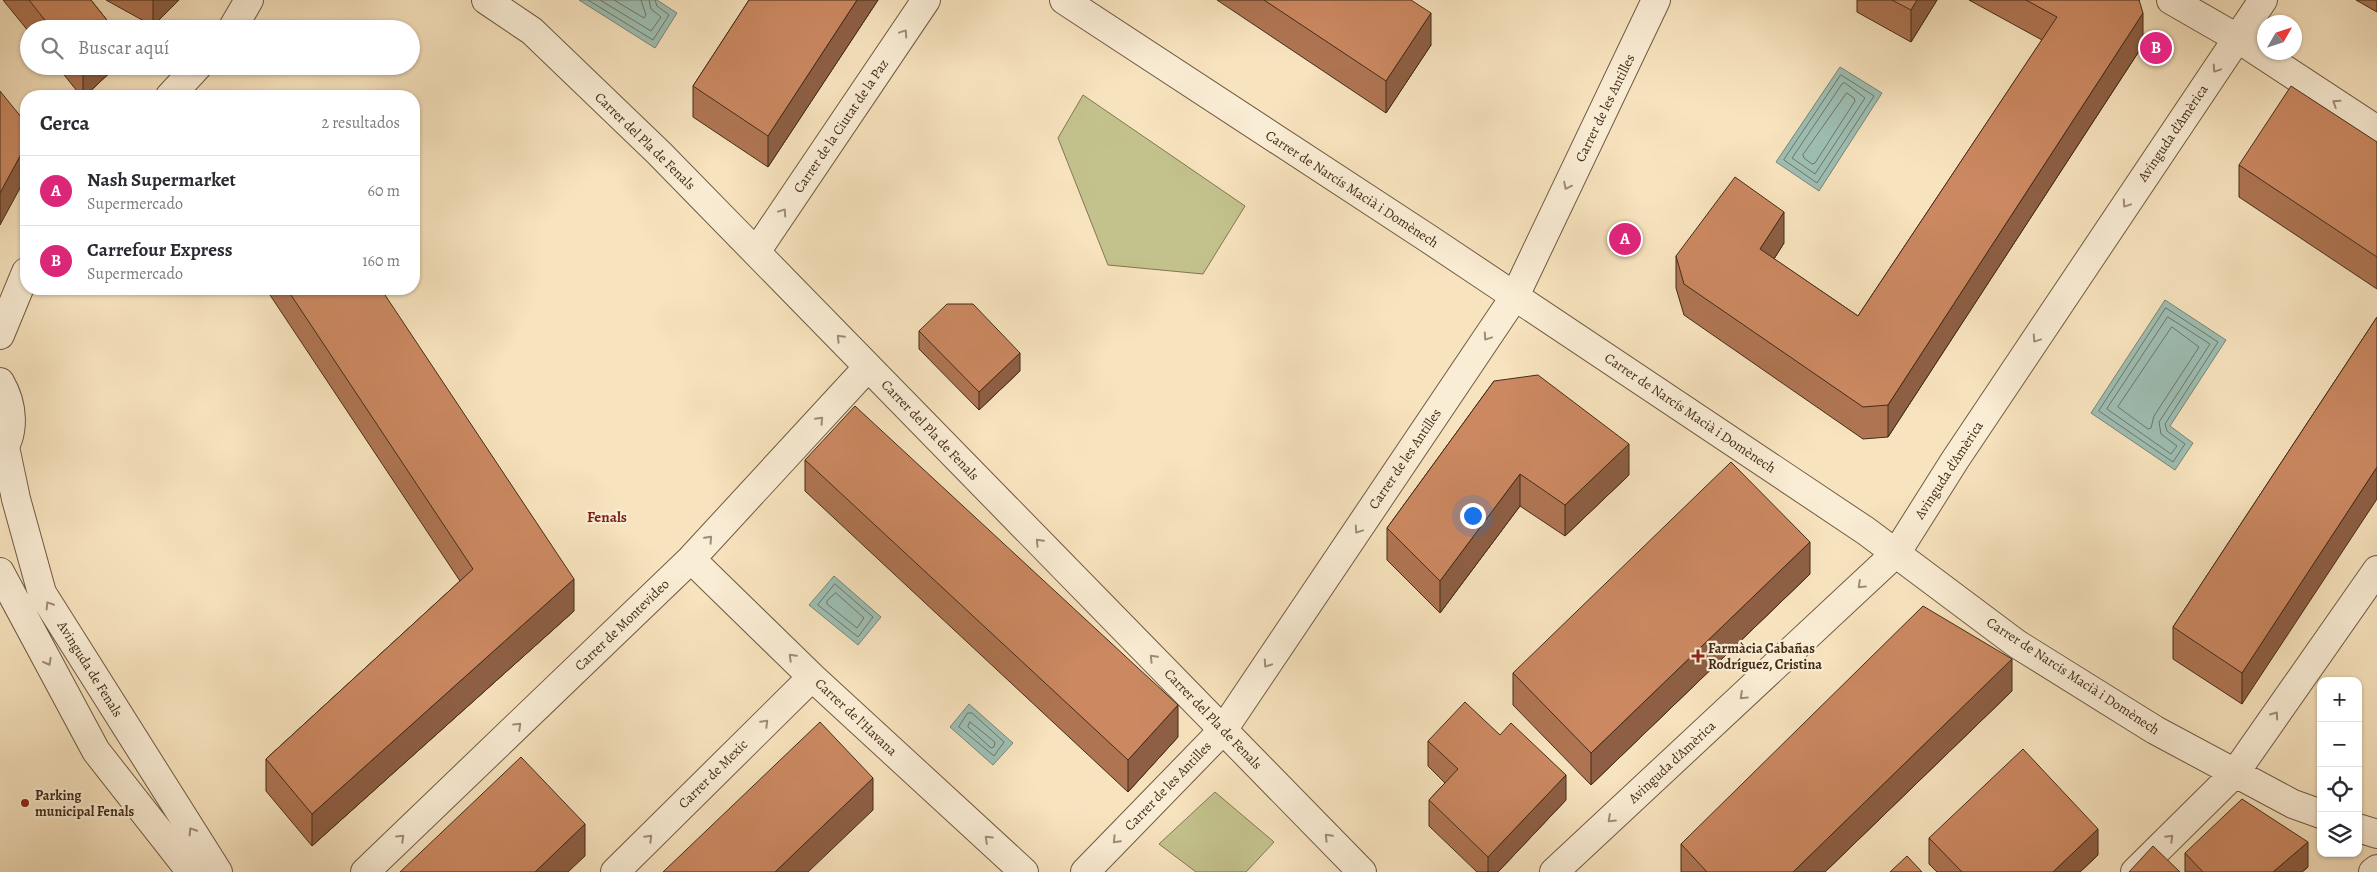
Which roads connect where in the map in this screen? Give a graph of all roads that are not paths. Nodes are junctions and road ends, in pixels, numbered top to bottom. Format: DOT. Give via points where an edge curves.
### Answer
graph roads {
  1 [pos="249,0"];
  2 [pos="486,0"];
  3 [pos="926,0"];
  4 [pos="1064,0"];
  5 [pos="1656,0"];
  6 [pos="2171,0"];
  7 [pos="2264,0"];
  8 [pos="237,20"];
  9 [pos="2237,38"];
  10 [pos="190,75"];
  11 [pos="176,90"];
  12 [pos="2377,130"];
  13 [pos="756,252"];
  14 [pos="20,287"];
  15 [pos="1515,296"];
  16 [pos="0,335"];
  17 [pos="868,367"];
  18 [pos="0,382"];
  19 [pos="3,450"];
  20 [pos="1897,552"];
  21 [pos="691,558"];
  22 [pos="2377,570"];
  23 [pos="0,572"];
  24 [pos="812,677"];
  25 [pos="1223,730"];
  26 [pos="2235,773"];
  27 [pos="2317,813"];
  28 [pos="2362,829"];
  29 [pos="2377,834"];
  30 [pos="190,872"];
  31 [pos="218,872"];
  32 [pos="366,872"];
  33 [pos="615,872"];
  34 [pos="1024,872"];
  35 [pos="1085,872"];
  36 [pos="1362,872"];
  37 [pos="1554,872"];
  38 [pos="2135,872"];
  1 -- 8 [label="street"];
  2 -- 13 [label="street, Carrer del Pla de Fenals" via="532,31"];
  13 -- 3 [label="street, Carrer de la Ciutat de la Paz, one-way"];
  4 -- 15 [label="street, Carrer de Narcís Macià i Domènech"];
  5 -- 15 [label="street, Carrer de les Antilles, one-way"];
  6 -- 9 [label="street"];
  7 -- 9 [label="street, Avinguda d'Amèrica"];
  12 -- 9 [label="street, one-way"];
  9 -- 20 [label="street, Avinguda d'Amèrica, one-way" via="1960,452"];
  10 -- 11 [label="street"];
  17 -- 13 [label="street, Carrer del Pla de Fenals, one-way"];
  14 -- 16 [label="street"];
  15 -- 20 [label="street, Carrer de Narcís Macià i Domènech"];
  15 -- 25 [label="street, Carrer de les Antilles, one-way"];
  21 -- 17 [label="street, Carrer de Montevideo, one-way"];
  25 -- 17 [label="street, Carrer del Pla de Fenals, one-way"];
  18 -- 19 [label="street" via="10,404 11,426"];
  31 -- 19 [label="street, Avinguda de Fenals, one-way" via="42,593"];
  20 -- 26 [label="street, Carrer de Narcís Macià i Domènech" via="2017,644 2155,730"];
  20 -- 37 [label="street, Avinguda d'Amèrica, one-way"];
  24 -- 21 [label="street, Carrer de l'Havana, one-way"];
  32 -- 21 [label="street, Carrer de Montevideo, one-way"];
  26 -- 22 [label="street, one-way"];
  23 -- 30 [label="street, one-way" via="96,751"];
  33 -- 24 [label="street, Carrer de Mexic, one-way"];
  34 -- 24 [label="street, Carrer de l'Havana, one-way"];
  25 -- 35 [label="street, Carrer de les Antilles, one-way"];
  36 -- 25 [label="street, Carrer del Pla de Fenals, one-way"];
  26 -- 27 [label="street, Carrer de Narcís Macià i Domènech" via="2293,804"];
  38 -- 26 [label="street, one-way"];
  28 -- 29 [label="street"];
}
